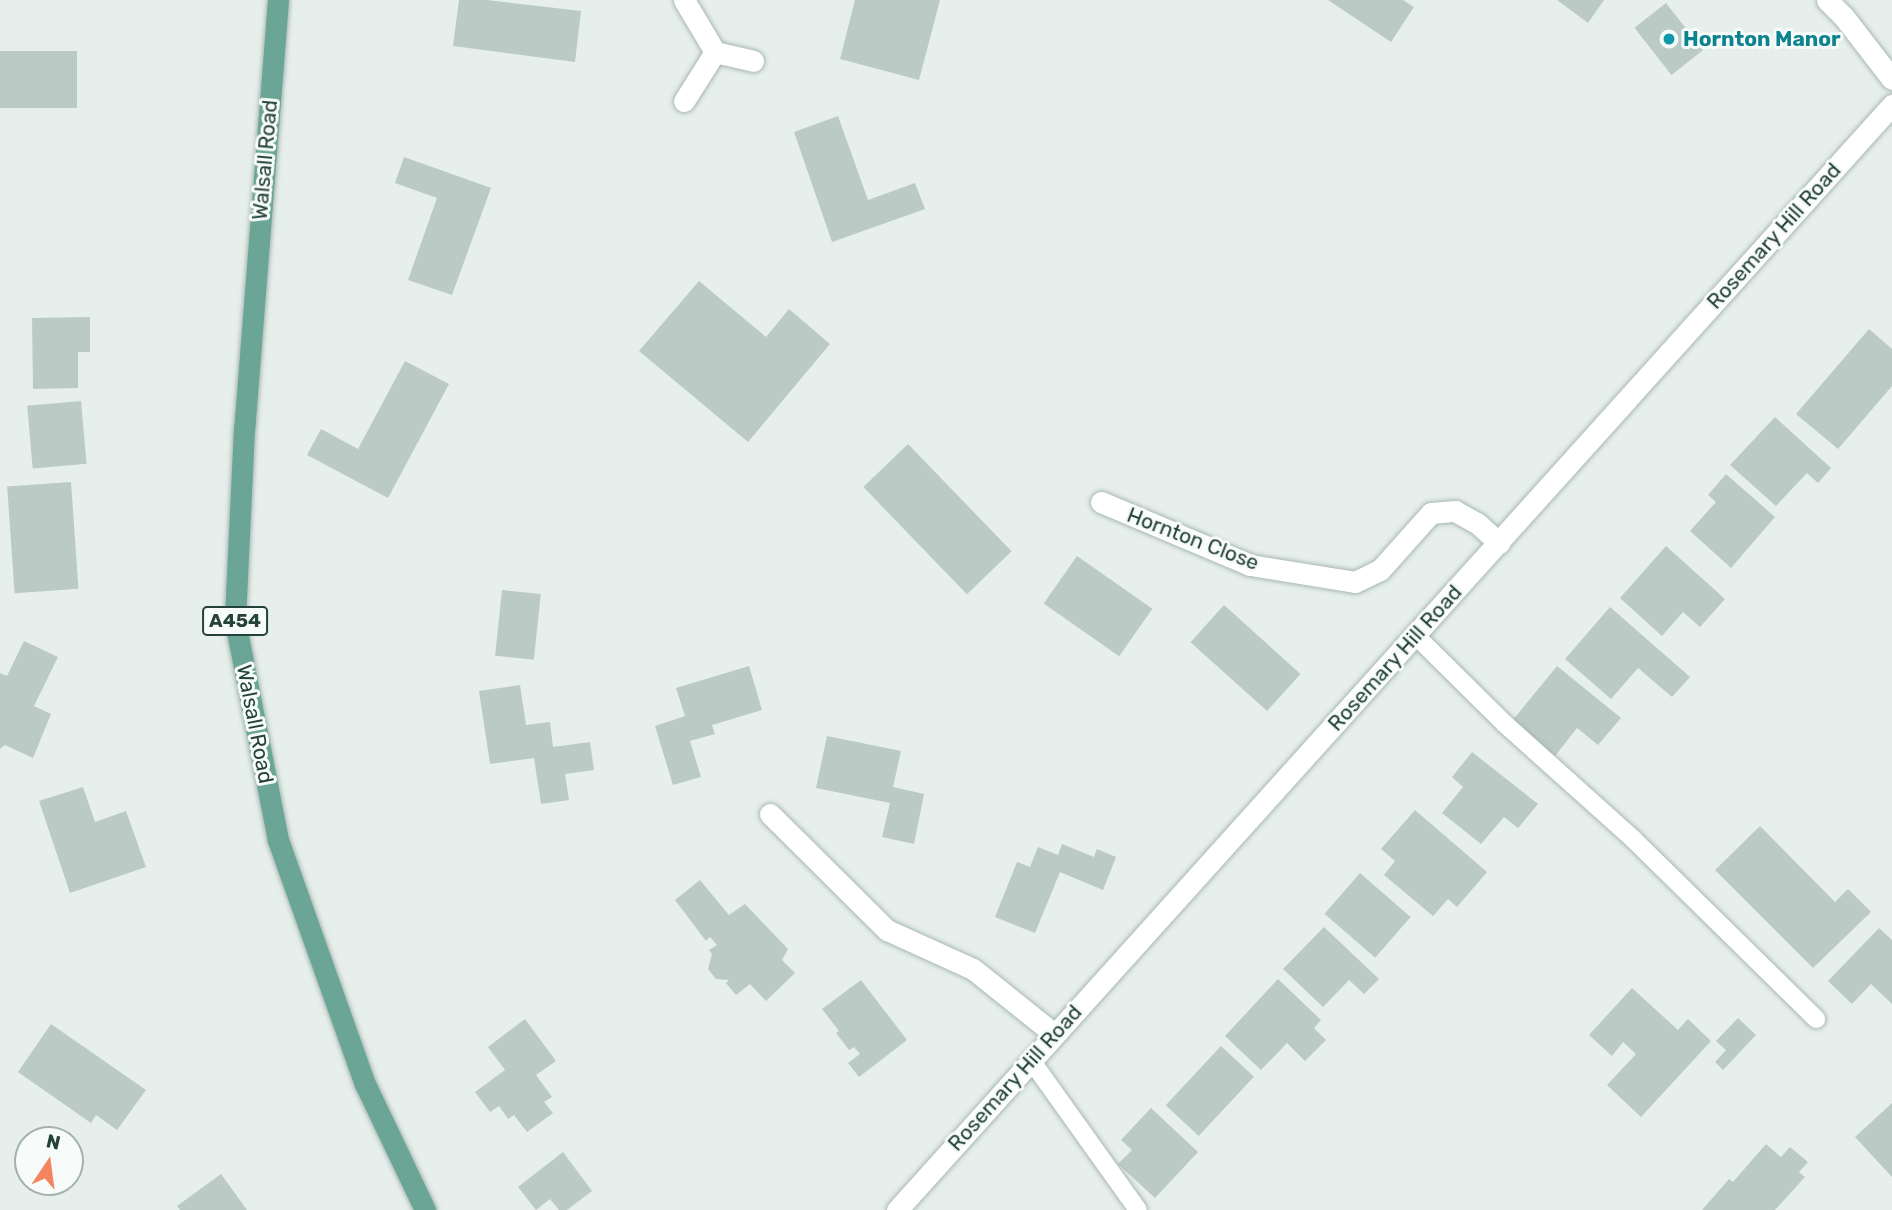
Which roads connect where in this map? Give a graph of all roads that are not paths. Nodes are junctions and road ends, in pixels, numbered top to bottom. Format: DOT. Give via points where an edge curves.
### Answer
graph roads {
  1 [pos="278,0"];
  2 [pos="684,0"];
  3 [pos="1827,0"];
  4 [pos="715,52"];
  5 [pos="753,61"];
  6 [pos="1892,79"];
  7 [pos="684,101"];
  8 [pos="1892,105"];
  9 [pos="1101,502"];
  10 [pos="1499,543"];
  11 [pos="1415,635"];
  12 [pos="770,814"];
  13 [pos="1816,1019"];
  14 [pos="1054,1034"];
  15 [pos="1031,1060"];
  16 [pos="425,1210"];
  17 [pos="897,1210"];
  18 [pos="1138,1210"];
  1 -- 16 [label="main road, Walsall Road / A454" via="244,428 234,621 278,840 365,1084"];
  2 -- 4 [label="main road"];
  3 -- 6 [label="main road"];
  4 -- 5 [label="main road"];
  4 -- 7 [label="main road"];
  8 -- 10 [label="main road, Rosemary Hill Road"];
  9 -- 10 [label="main road, Hornton Close" via="1250,565 1355,582 1380,570 1431,513 1455,511"];
  10 -- 11 [label="main road, Rosemary Hill Road"];
  11 -- 13 [label="lane"];
  11 -- 14 [label="main road, Rosemary Hill Road"];
  12 -- 14 [label="main road" via="887,930 973,969"];
  14 -- 15 [label="main road, Rosemary Hill Road"];
  15 -- 17 [label="main road, Rosemary Hill Road"];
  15 -- 18 [label="lane"];
}
